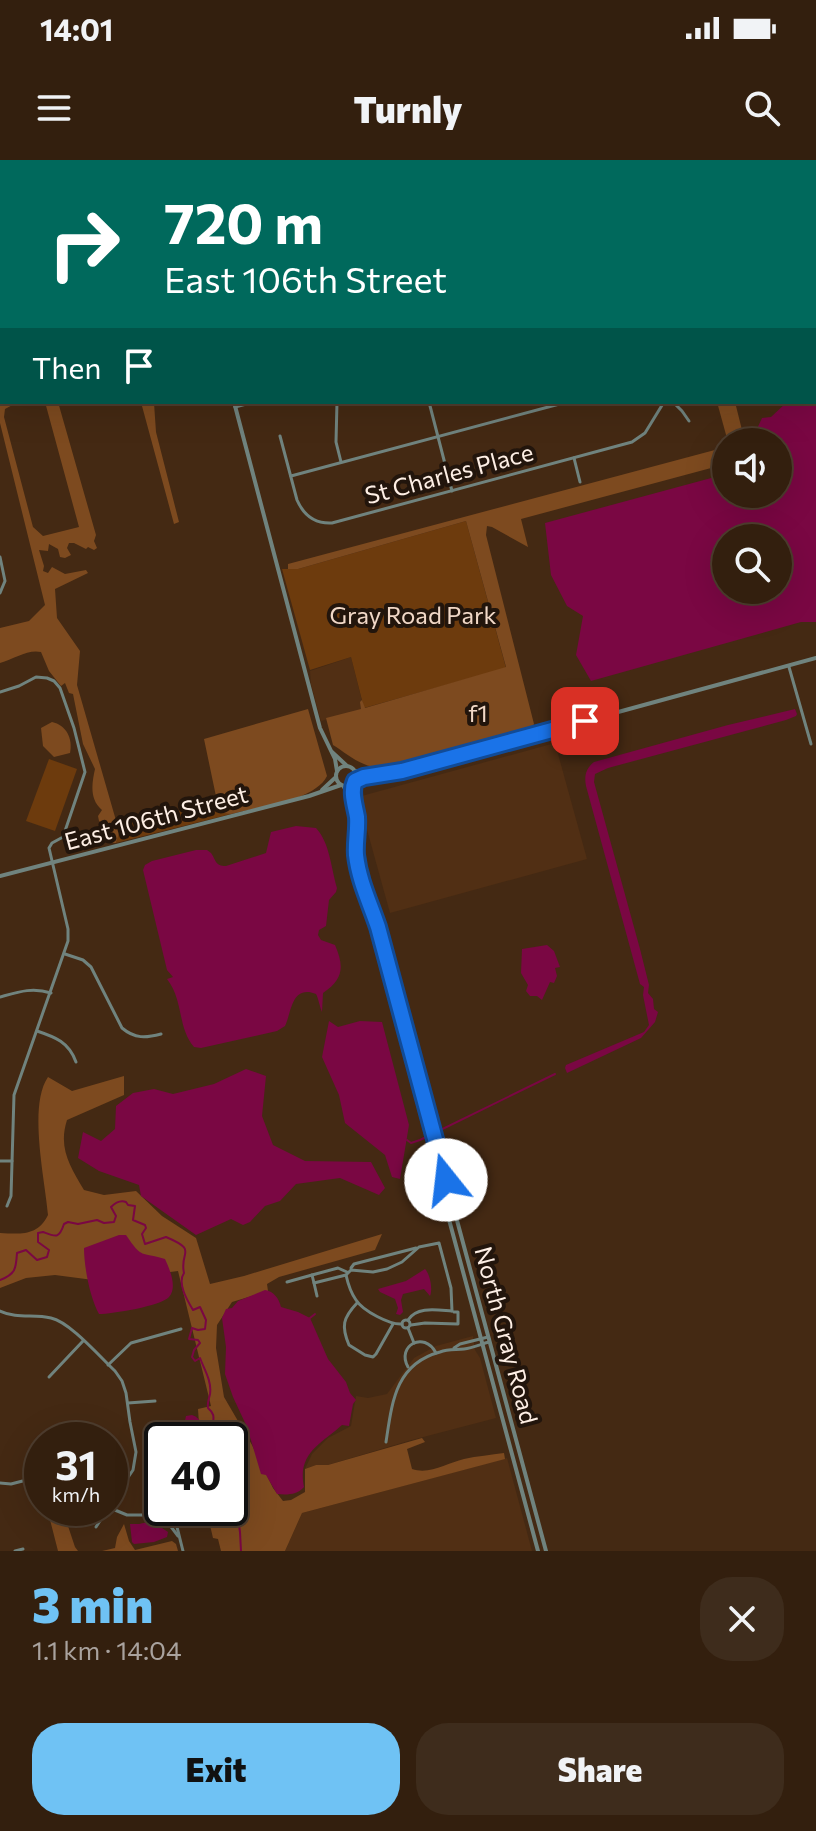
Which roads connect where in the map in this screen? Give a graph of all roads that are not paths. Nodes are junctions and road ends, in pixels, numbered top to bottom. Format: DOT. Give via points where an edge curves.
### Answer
graph roads {
  1 [pos="234,404"];
  2 [pos="337,404"];
  3 [pos="429,404"];
  4 [pos="559,404"];
  5 [pos="663,404"];
  6 [pos="675,404"];
  7 [pos="689,421"];
  8 [pos="280,436"];
  9 [pos="437,436"];
  10 [pos="574,458"];
  11 [pos="341,462"];
  12 [pos="291,476"];
  13 [pos="580,482"];
  14 [pos="452,491"];
  15 [pos="0,557"];
  16 [pos="0,593"];
  17 [pos="816,658"];
  18 [pos="789,666"];
  19 [pos="0,692"];
  20 [pos="811,744"];
  21 [pos="331,750"];
  22 [pos="348,766"];
  23 [pos="354,769"];
  24 [pos="337,773"];
  25 [pos="381,774"];
  26 [pos="355,781"];
  27 [pos="342,785"];
  28 [pos="320,791"];
  29 [pos="353,803"];
  30 [pos="51,862"];
  31 [pos="0,876"];
  32 [pos="65,954"];
  33 [pos="51,993"];
  34 [pos="0,997"];
  35 [pos="37,1031"];
  36 [pos="161,1034"];
  37 [pos="76,1062"];
  38 [pos="435,1151"];
  39 [pos="0,1161"];
  40 [pos="12,1161"];
  41 [pos="7,1206"];
  42 [pos="419,1247"];
  43 [pos="348,1272"];
  44 [pos="312,1275"];
  45 [pos="287,1282"];
  46 [pos="314,1283"];
  47 [pos="317,1296"];
  48 [pos="357,1303"];
  49 [pos="0,1311"];
  50 [pos="452,1311"];
  51 [pos="393,1324"];
  52 [pos="409,1325"];
  53 [pos="181,1329"];
  54 [pos="489,1339"];
  55 [pos="83,1341"];
  56 [pos="482,1341"];
  57 [pos="414,1343"];
  58 [pos="436,1353"];
  59 [pos="108,1365"];
  60 [pos="409,1369"];
  61 [pos="49,1377"];
  62 [pos="155,1401"];
  63 [pos="128,1403"];
  64 [pos="386,1442"];
  65 [pos="128,1478"];
  66 [pos="24,1481"];
  67 [pos="0,1483"];
  68 [pos="128,1515"];
  69 [pos="23,1549"];
  70 [pos="15,1551"];
  71 [pos="183,1551"];
  72 [pos="538,1551"];
  73 [pos="546,1551"];
  1 -- 21 [label="street"];
  2 -- 11 [label="street"];
  3 -- 9 [label="street"];
  4 -- 9 [label="street"];
  5 -- 10 [label="street, St Charles Place" via="640,438"];
  6 -- 7 [label="street"];
  8 -- 12 [label="street, St Charles Place"];
  9 -- 11 [label="street"];
  9 -- 14 [label="street"];
  10 -- 13 [label="street"];
  10 -- 14 [label="street, St Charles Place"];
  11 -- 12 [label="street"];
  12 -- 14 [label="street, St Charles Place" via="301,509 325,523"];
  15 -- 16 [label="street" via="5,581"];
  17 -- 18 [label="street"];
  18 -- 20 [label="street"];
  18 -- 25 [label="street"];
  19 -- 30 [label="street" via="36,677 54,681 74,728 85,772 63,837 50,846"];
  21 -- 22 [label="street"];
  21 -- 24 [label="street"];
  22 -- 23 [label="street"];
  22 -- 24 [label="street"];
  23 -- 25 [label="street"];
  23 -- 26 [label="street"];
  24 -- 27 [label="street"];
  24 -- 28 [label="street"];
  25 -- 26 [label="street"];
  26 -- 27 [label="street"];
  26 -- 29 [label="street, North Gray Road"];
  27 -- 28 [label="street, East 106th Street"];
  27 -- 29 [label="street, North Gray Road"];
  28 -- 30 [label="street, East 106th Street"];
  29 -- 38 [label="street, North Gray Road" via="371,929"];
  30 -- 31 [label="street, East 106th Street"];
  30 -- 32 [label="street" via="69,933"];
  32 -- 33 [label="street"];
  32 -- 36 [label="street" via="91,967 122,1028 139,1038"];
  33 -- 34 [label="street" via="29,990"];
  33 -- 35 [label="street"];
  35 -- 37 [label="street" via="65,1043"];
  35 -- 40 [label="street" via="14,1095"];
  38 -- 54 [label="street, North Gray Road"];
  38 -- 56 [label="street, North Gray Road"];
  39 -- 40 [label="street"];
  40 -- 41 [label="street"];
  42 -- 43 [label="street" via="354,1264"];
  42 -- 43 [label="street" via="387,1269"];
  42 -- 50 [label="street" via="439,1243"];
  43 -- 44 [label="street" via="338,1268"];
  43 -- 46 [label="street"];
  43 -- 48 [label="street"];
  44 -- 45 [label="street"];
  44 -- 46 [label="street"];
  46 -- 47 [label="street"];
  48 -- 51 [label="street"];
  48 -- 51 [label="street" via="343,1325 348,1343 365,1355 376,1354"];
  49 -- 55 [label="street" via="53,1318"];
  50 -- 52 [label="street" via="421,1311 411,1315"];
  50 -- 52 [label="street" via="458,1312 458,1324"];
  51 -- 52 [label="street"];
  52 -- 57 [label="street"];
  53 -- 59 [label="street" via="131,1343"];
  54 -- 56 [label="street"];
  54 -- 73 [label="street, North Gray Road"];
  55 -- 59 [label="street"];
  55 -- 61 [label="street"];
  56 -- 58 [label="street"];
  56 -- 72 [label="street, North Gray Road"];
  57 -- 58 [label="street" via="428,1343"];
  57 -- 60 [label="street" via="405,1354"];
  58 -- 60 [label="street"];
  59 -- 63 [label="street" via="122,1381"];
  60 -- 64 [label="street" via="396,1392"];
  62 -- 63 [label="street"];
  63 -- 65 [label="street" via="136,1446"];
  66 -- 67 [label="street"];
  68 -- 71 [label="street" via="149,1515 169,1524"];
  69 -- 70 [label="street"];
}
